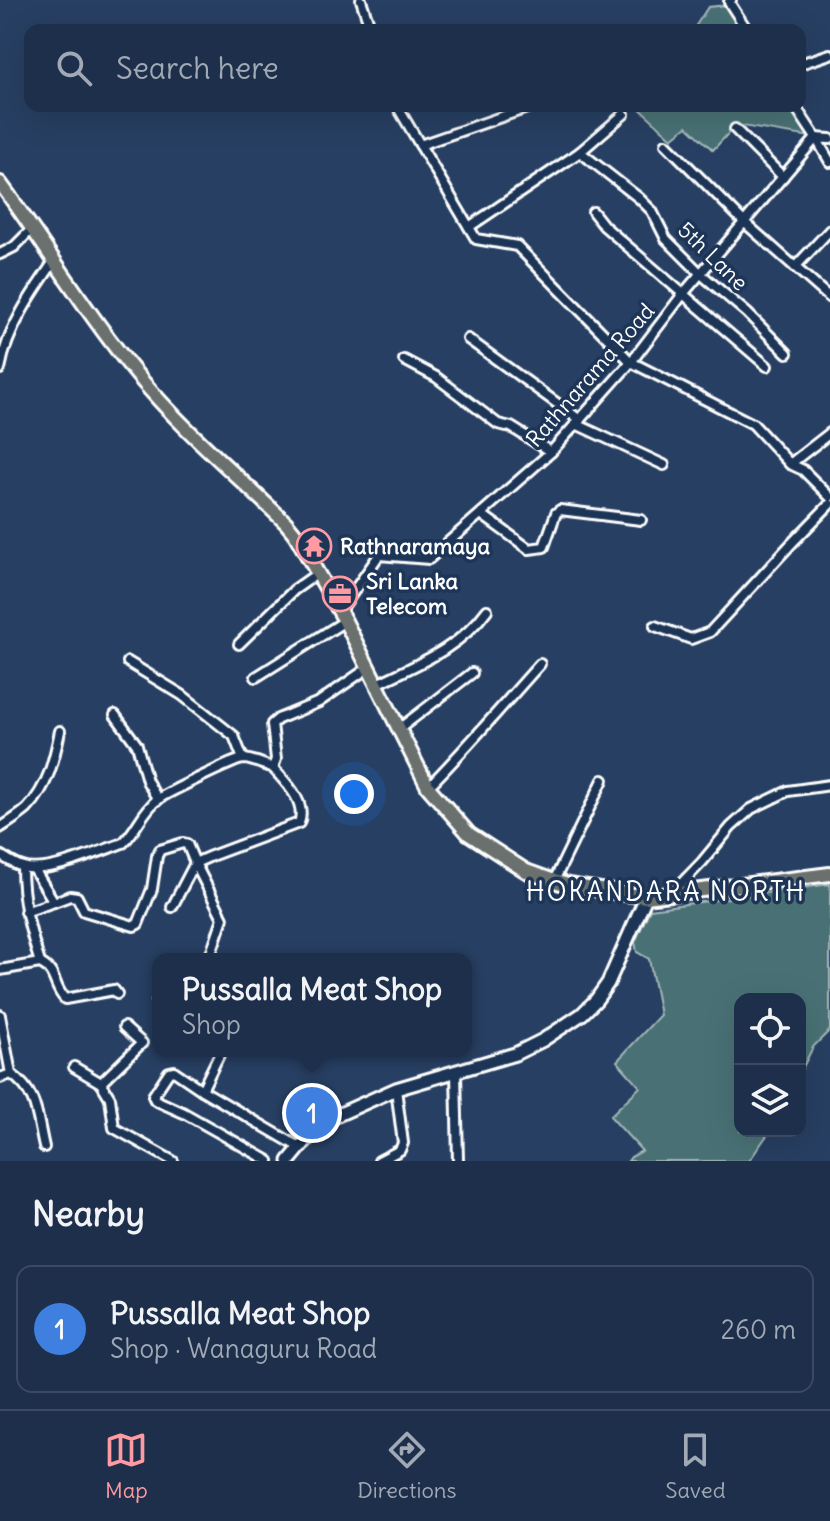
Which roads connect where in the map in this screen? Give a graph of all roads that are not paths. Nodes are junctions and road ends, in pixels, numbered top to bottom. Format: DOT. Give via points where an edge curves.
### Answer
graph roads {
  1 [pos="361,0"];
  2 [pos="728,1"];
  3 [pos="369,24"];
  4 [pos="743,24"];
  5 [pos="830,54"];
  6 [pos="806,62"];
  7 [pos="401,112"];
  8 [pos="516,112"];
  9 [pos="799,112"];
  10 [pos="624,114"];
  11 [pos="735,129"];
  12 [pos="816,138"];
  13 [pos="830,139"];
  14 [pos="666,144"];
  15 [pos="420,145"];
  16 [pos="580,152"];
  17 [pos="830,162"];
  18 [pos="783,177"];
  19 [pos="0,183"];
  20 [pos="593,212"];
  21 [pos="744,222"];
  22 [pos="469,227"];
  23 [pos="33,228"];
  24 [pos="830,230"];
  25 [pos="0,254"];
  26 [pos="55,260"];
  27 [pos="795,267"];
  28 [pos="701,274"];
  29 [pos="683,294"];
  30 [pos="830,298"];
  31 [pos="468,339"];
  32 [pos="787,353"];
  33 [pos="404,360"];
  34 [pos="631,362"];
  35 [pos="767,366"];
  36 [pos="0,369"];
  37 [pos="578,422"];
  38 [pos="830,433"];
  39 [pos="551,452"];
  40 [pos="790,464"];
  41 [pos="664,465"];
  42 [pos="830,497"];
  43 [pos="830,504"];
  44 [pos="481,514"];
  45 [pos="641,520"];
  46 [pos="318,573"];
  47 [pos="487,610"];
  48 [pos="343,616"];
  49 [pos="655,626"];
  50 [pos="239,644"];
  51 [pos="128,662"];
  52 [pos="540,664"];
  53 [pos="368,668"];
  54 [pos="472,673"];
  55 [pos="256,677"];
  56 [pos="377,684"];
  57 [pos="115,715"];
  58 [pos="399,729"];
  59 [pos="60,731"];
  60 [pos="243,759"];
  61 [pos="273,768"];
  62 [pos="603,780"];
  63 [pos="830,785"];
  64 [pos="428,787"];
  65 [pos="158,800"];
  66 [pos="0,828"];
  67 [pos="0,855"];
  68 [pos="195,863"];
  69 [pos="22,867"];
  70 [pos="34,869"];
  71 [pos="830,874"];
  72 [pos="554,881"];
  73 [pos="672,893"];
  74 [pos="646,897"];
  75 [pos="54,902"];
  76 [pos="172,907"];
  77 [pos="25,912"];
  78 [pos="211,953"];
  79 [pos="40,963"];
  80 [pos="0,970"];
  81 [pos="117,994"];
  82 [pos="0,1015"];
  83 [pos="124,1027"];
  84 [pos="2,1036"];
  85 [pos="218,1057"];
  86 [pos="74,1067"];
  87 [pos="456,1072"];
  88 [pos="11,1074"];
  89 [pos="0,1078"];
  90 [pos="101,1083"];
  91 [pos="396,1089"];
  92 [pos="202,1090"];
  93 [pos="44,1147"];
  94 [pos="299,1147"];
  95 [pos="173,1161"];
  96 [pos="269,1161"];
  97 [pos="289,1161"];
  98 [pos="379,1161"];
  99 [pos="458,1161"];
  1 -- 3 [label="street"];
  2 -- 4 [label="street"];
  5 -- 6 [label="street"];
  7 -- 15 [label="street"];
  8 -- 15 [label="street"];
  9 -- 12 [label="street"];
  10 -- 16 [label="street"];
  11 -- 18 [label="street"];
  12 -- 13 [label="street"];
  12 -- 17 [label="street"];
  12 -- 18 [label="street, Rathnarama Road"];
  14 -- 21 [label="street"];
  15 -- 22 [label="street"];
  16 -- 22 [label="street"];
  16 -- 28 [label="street, 5th Lane" via="652,211 666,239"];
  18 -- 21 [label="street, Rathnarama Road"];
  19 -- 23 [label="main road"];
  20 -- 29 [label="street"];
  21 -- 27 [label="street"];
  21 -- 28 [label="street, Rathnarama Road"];
  22 -- 34 [label="street" via="476,239 517,246"];
  23 -- 25 [label="street"];
  23 -- 26 [label="main road"];
  24 -- 27 [label="street"];
  26 -- 36 [label="street" via="31,295"];
  26 -- 46 [label="main road" via="141,379 286,523"];
  27 -- 30 [label="street"];
  28 -- 29 [label="street, Rathnarama Road"];
  28 -- 32 [label="street, 5th Lane"];
  29 -- 34 [label="street, Rathnarama Road"];
  29 -- 35 [label="street"];
  31 -- 37 [label="street"];
  33 -- 39 [label="street" via="498,424"];
  34 -- 37 [label="street, Rathnarama Road"];
  34 -- 40 [label="street" via="753,424"];
  37 -- 39 [label="street, Rathnarama Road"];
  37 -- 41 [label="street"];
  38 -- 40 [label="street"];
  39 -- 44 [label="street, Rathnarama Road"];
  40 -- 42 [label="street"];
  43 -- 49 [label="street" via="710,632 691,639"];
  44 -- 45 [label="street" via="529,549 544,547 560,510"];
  44 -- 48 [label="street, Rathnarama Road" via="429,559 379,555"];
  46 -- 48 [label="main road"];
  46 -- 50 [label="street"];
  47 -- 56 [label="street" via="448,649"];
  48 -- 53 [label="main road"];
  48 -- 55 [label="street"];
  51 -- 60 [label="street" via="234,736"];
  52 -- 64 [label="street"];
  53 -- 56 [label="main road"];
  53 -- 61 [label="street" via="319,702 272,724"];
  54 -- 58 [label="street"];
  56 -- 58 [label="main road"];
  57 -- 65 [label="street" via="137,745"];
  58 -- 64 [label="main road"];
  59 -- 66 [label="street" via="45,786"];
  60 -- 61 [label="street"];
  60 -- 65 [label="street"];
  61 -- 68 [label="street" via="298,801 299,823"];
  62 -- 72 [label="street"];
  63 -- 73 [label="street" via="788,791 751,809"];
  64 -- 72 [label="main road" via="469,834 526,871"];
  65 -- 70 [label="street" via="123,843"];
  67 -- 69 [label="street"];
  68 -- 75 [label="street" via="187,844 160,850 152,889 134,926 84,911 77,897"];
  68 -- 76 [label="street"];
  68 -- 78 [label="street" via="223,918"];
  69 -- 70 [label="street"];
  69 -- 77 [label="street"];
  70 -- 75 [label="street"];
  71 -- 73 [label="main road"];
  72 -- 74 [label="main road"];
  73 -- 74 [label="main road"];
  74 -- 87 [label="street" via="608,983 582,1014 515,1054"];
  75 -- 77 [label="street"];
  77 -- 79 [label="street"];
  79 -- 80 [label="street"];
  79 -- 81 [label="street" via="50,969 65,999 114,990"];
  82 -- 84 [label="street"];
  83 -- 90 [label="street" via="142,1043"];
  84 -- 88 [label="street"];
  85 -- 92 [label="street"];
  86 -- 90 [label="street"];
  87 -- 91 [label="street"];
  87 -- 99 [label="street"];
  88 -- 89 [label="street"];
  88 -- 93 [label="street" via="32,1094"];
  90 -- 95 [label="street" via="110,1098 114,1128"];
  91 -- 94 [label="street" via="331,1118"];
  91 -- 98 [label="street" via="403,1143"];
  92 -- 94 [label="street"];
  92 -- 96 [label="street" via="174,1071 153,1096"];
  94 -- 97 [label="street"];
}
